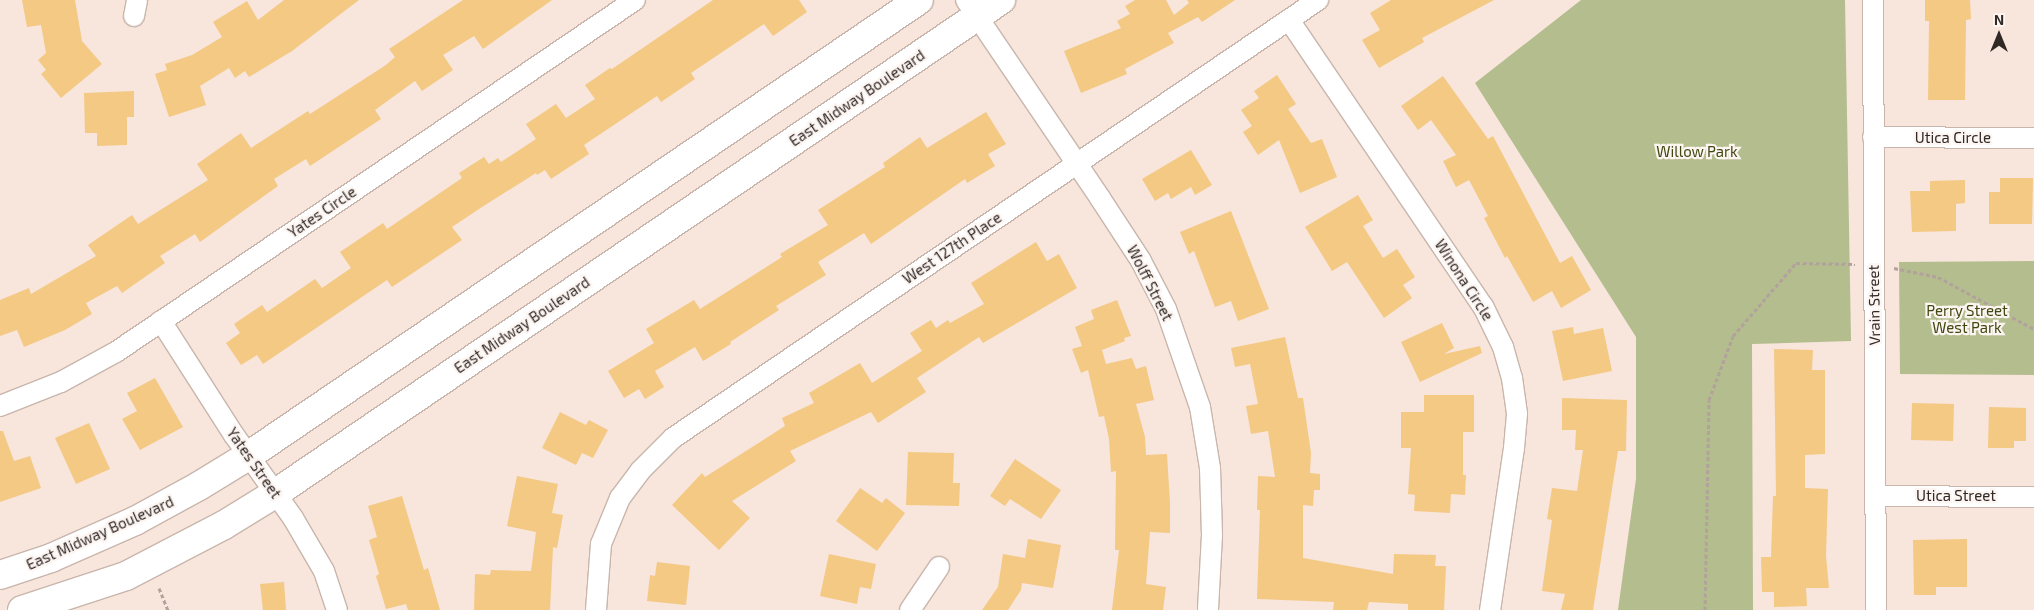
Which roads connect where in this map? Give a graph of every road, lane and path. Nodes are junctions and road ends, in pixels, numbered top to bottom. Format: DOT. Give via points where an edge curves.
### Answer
graph roads {
  1 [pos="634,0"];
  2 [pos="919,0"];
  3 [pos="1001,0"];
  4 [pos="1318,0"];
  5 [pos="1873,0"];
  6 [pos="971,8"];
  7 [pos="1289,20"];
  8 [pos="1873,137"];
  9 [pos="2034,138"];
  10 [pos="1077,164"];
  11 [pos="1873,264"];
  12 [pos="161,321"];
  13 [pos="2034,329"];
  14 [pos="0,406"];
  15 [pos="248,456"];
  16 [pos="276,493"];
  17 [pos="1877,496"];
  18 [pos="2034,497"];
  19 [pos="939,567"];
  20 [pos="0,575"];
  21 [pos="159,588"];
  22 [pos="22,610"];
  23 [pos="168,610"];
  24 [pos="336,610"];
  25 [pos="596,610"];
  26 [pos="910,610"];
  27 [pos="1208,610"];
  28 [pos="1490,610"];
  29 [pos="1705,610"];
  30 [pos="1876,610"];
  1 -- 12 [label="street, Yates Circle"];
  2 -- 15 [label="main road, East Midway Boulevard"];
  3 -- 6 [label="main road, East Midway Boulevard"];
  4 -- 7 [label="street, West 127th Place"];
  5 -- 8 [label="street, Vrain Street"];
  6 -- 10 [label="street, Wolff Street"];
  6 -- 16 [label="main road, East Midway Boulevard"];
  7 -- 10 [label="street, West 127th Place"];
  7 -- 28 [label="street, Winona Circle" via="1483,306 1504,347 1517,414"];
  8 -- 9 [label="street, Utica Circle"];
  8 -- 11 [label="street, Vrain Street"];
  10 -- 25 [label="street, West 127th Place" via="673,438 640,471 620,498 610,520 601,544"];
  10 -- 27 [label="street, Wolff Street" via="1141,261 1166,309 1200,407 1210,468 1212,573"];
  11 -- 13 [label="path" via="1938,277"];
  11 -- 17 [label="street, Vrain Street"];
  11 -- 29 [label="path" via="1796,263 1733,336 1709,400"];
  12 -- 14 [label="street, Yates Circle" via="116,352 61,382"];
  12 -- 15 [label="street, Yates Street"];
  15 -- 16 [label="street, Yates Street"];
  15 -- 20 [label="main road, East Midway Boulevard" via="135,521 51,558"];
  16 -- 22 [label="main road, East Midway Boulevard" via="224,525 126,576"];
  16 -- 24 [label="street, Yates Street" via="324,571"];
  17 -- 18 [label="street, Utica Street"];
  17 -- 30 [label="street, Vrain Street"];
  19 -- 26 [label="street"];
  21 -- 23 [label="path"];
}
